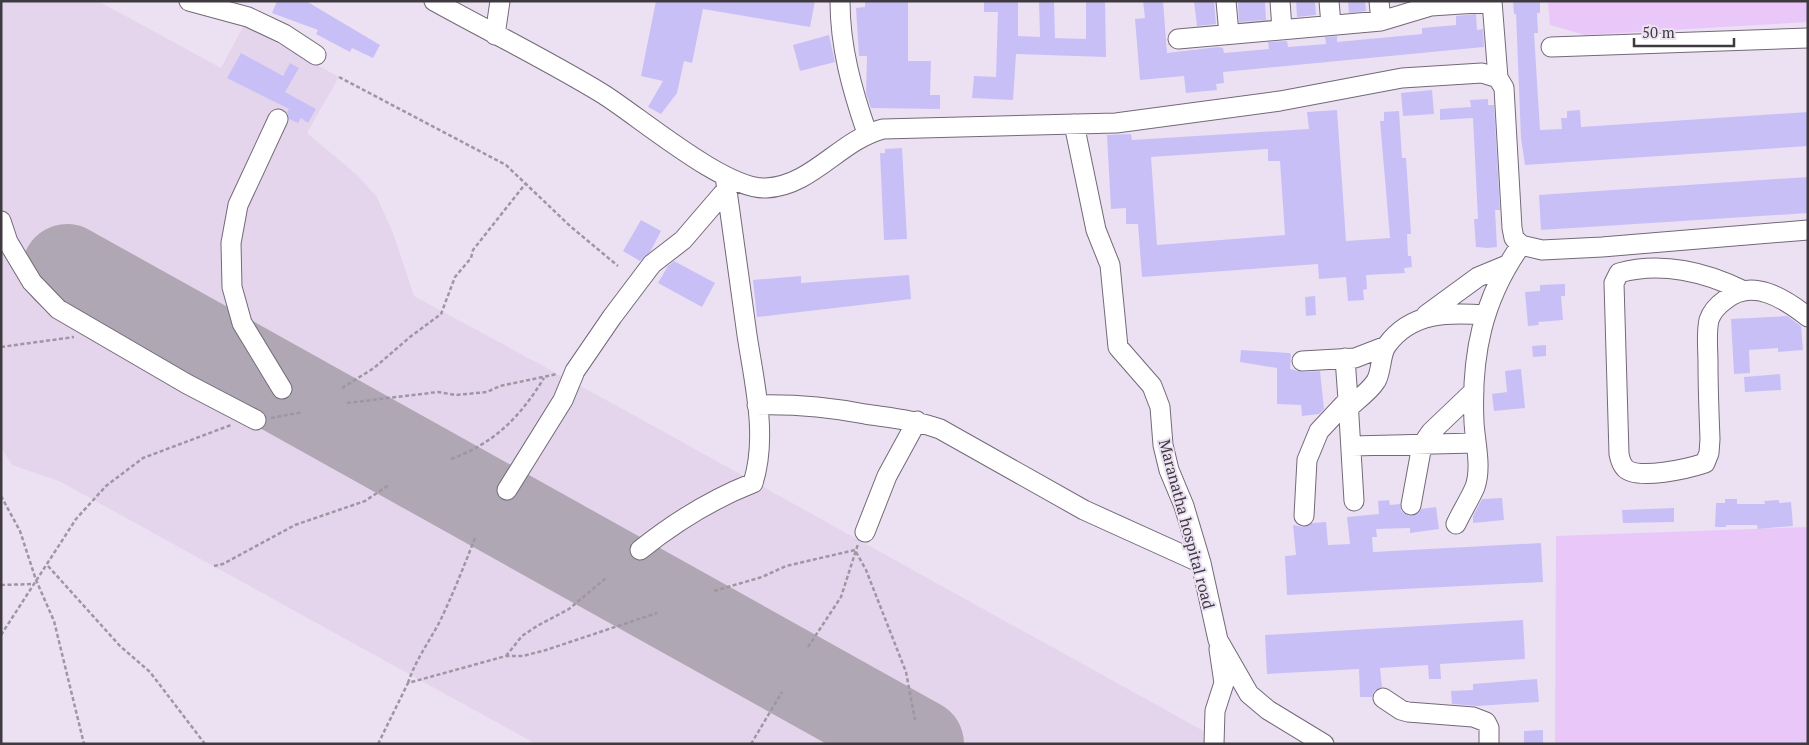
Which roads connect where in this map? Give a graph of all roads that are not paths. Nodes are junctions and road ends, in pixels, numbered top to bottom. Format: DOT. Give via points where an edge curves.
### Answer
graph roads {
  1 [pos="189,1"];
  2 [pos="434,1"];
  3 [pos="500,1"];
  4 [pos="840,1"];
  5 [pos="1226,1"];
  6 [pos="1280,1"];
  7 [pos="1329,1"];
  8 [pos="1380,1"];
  9 [pos="1492,2"];
  10 [pos="1430,4"];
  11 [pos="1381,21"];
  12 [pos="1331,25"];
  13 [pos="1282,29"];
  14 [pos="1229,34"];
  15 [pos="495,35"];
  16 [pos="1808,38"];
  17 [pos="1178,40"];
  18 [pos="1551,47"];
  19 [pos="316,55"];
  20 [pos="1498,78"];
  21 [pos="278,119"];
  22 [pos="1074,124"];
  23 [pos="867,133"];
  24 [pos="728,182"];
  25 [pos="1,221"];
  26 [pos="1808,230"];
  27 [pos="1521,246"];
  28 [pos="1507,265"];
  29 [pos="1744,291"];
  30 [pos="1485,315"];
  31 [pos="1808,317"];
  32 [pos="1421,319"];
  33 [pos="1386,346"];
  34 [pos="1345,358"];
  35 [pos="1302,361"];
  36 [pos="282,389"];
  37 [pos="1474,392"];
  38 [pos="1348,404"];
  39 [pos="757,405"];
  40 [pos="256,420"];
  41 [pos="917,421"];
  42 [pos="1475,443"];
  43 [pos="1422,445"];
  44 [pos="1352,446"];
  45 [pos="507,490"];
  46 [pos="1354,501"];
  47 [pos="1411,506"];
  48 [pos="1304,516"];
  49 [pos="1456,524"];
  50 [pos="865,532"];
  51 [pos="640,550"];
  52 [pos="1201,563"];
  53 [pos="1218,640"];
  54 [pos="1383,698"];
  55 [pos="1214,744"];
  56 [pos="1324,744"];
  57 [pos="1489,744"];
  1 -- 19 [label="street" via="248,17 284,34"];
  2 -- 15 [label="street"];
  3 -- 15 [label="street"];
  4 -- 23 [label="street" via="844,54 852,91"];
  5 -- 14 [label="street"];
  6 -- 13 [label="street"];
  7 -- 12 [label="street"];
  8 -- 11 [label="street"];
  9 -- 10 [label="street"];
  9 -- 20 [label="street"];
  10 -- 11 [label="street"];
  11 -- 12 [label="street"];
  12 -- 13 [label="street"];
  13 -- 14 [label="street"];
  14 -- 17 [label="street"];
  15 -- 24 [label="street" via="603,94"];
  16 -- 18 [label="street"];
  20 -- 22 [label="street" via="1482,73 1402,78 1224,110 1116,123"];
  20 -- 27 [label="street" via="1504,88 1512,228 1514,238"];
  21 -- 36 [label="street" via="238,205 231,243 232,287 242,323"];
  22 -- 23 [label="street" via="883,129"];
  22 -- 52 [label="street, Maranatha hospital road" via="1096,230 1110,265 1118,347 1152,386 1160,407 1169,470"];
  23 -- 24 [label="street" via="823,164 782,185 766,188"];
  24 -- 39 [label="street"];
  24 -- 45 [label="street" via="683,240 652,264 574,371 563,400"];
  25 -- 40 [label="street" via="8,242 32,282 58,309"];
  26 -- 27 [label="street" via="1582,248 1542,250"];
  27 -- 28 [label="street"];
  28 -- 30 [label="street" via="1495,286"];
  28 -- 32 [label="street" via="1478,277"];
  29 -- 29 [label="street" via="1729,296 1715,308 1709,321 1710,439 1705,463 1652,473 1632,473 1625,468 1619,454 1614,283 1619,273 1690,270"];
  29 -- 31 [label="street" via="1762,290 1795,306"];
  30 -- 32 [label="street" via="1450,312"];
  30 -- 37 [label="street" via="1478,344"];
  32 -- 33 [label="street"];
  33 -- 34 [label="street" via="1355,358"];
  33 -- 38 [label="street" via="1376,381"];
  34 -- 35 [label="street"];
  34 -- 38 [label="street"];
  37 -- 42 [label="street"];
  37 -- 43 [label="street" via="1431,432"];
  38 -- 44 [label="street"];
  38 -- 48 [label="street" via="1319,431 1307,460"];
  39 -- 41 [label="street" via="829,407"];
  39 -- 51 [label="street" via="760,444 753,483 719,496 666,529"];
  41 -- 50 [label="street" via="886,476"];
  41 -- 52 [label="street" via="940,429 1084,510"];
  42 -- 43 [label="street"];
  42 -- 49 [label="street" via="1478,469 1475,487"];
  43 -- 44 [label="street"];
  43 -- 47 [label="street"];
  44 -- 46 [label="street"];
  52 -- 53 [label="street, Maranatha hospital road"];
  53 -- 55 [label="street" via="1224,683 1215,710"];
  53 -- 56 [label="street, Maranatha hospital road" via="1249,694 1268,710"];
  54 -- 57 [label="street" via="1408,712 1472,717 1486,722"];
}
